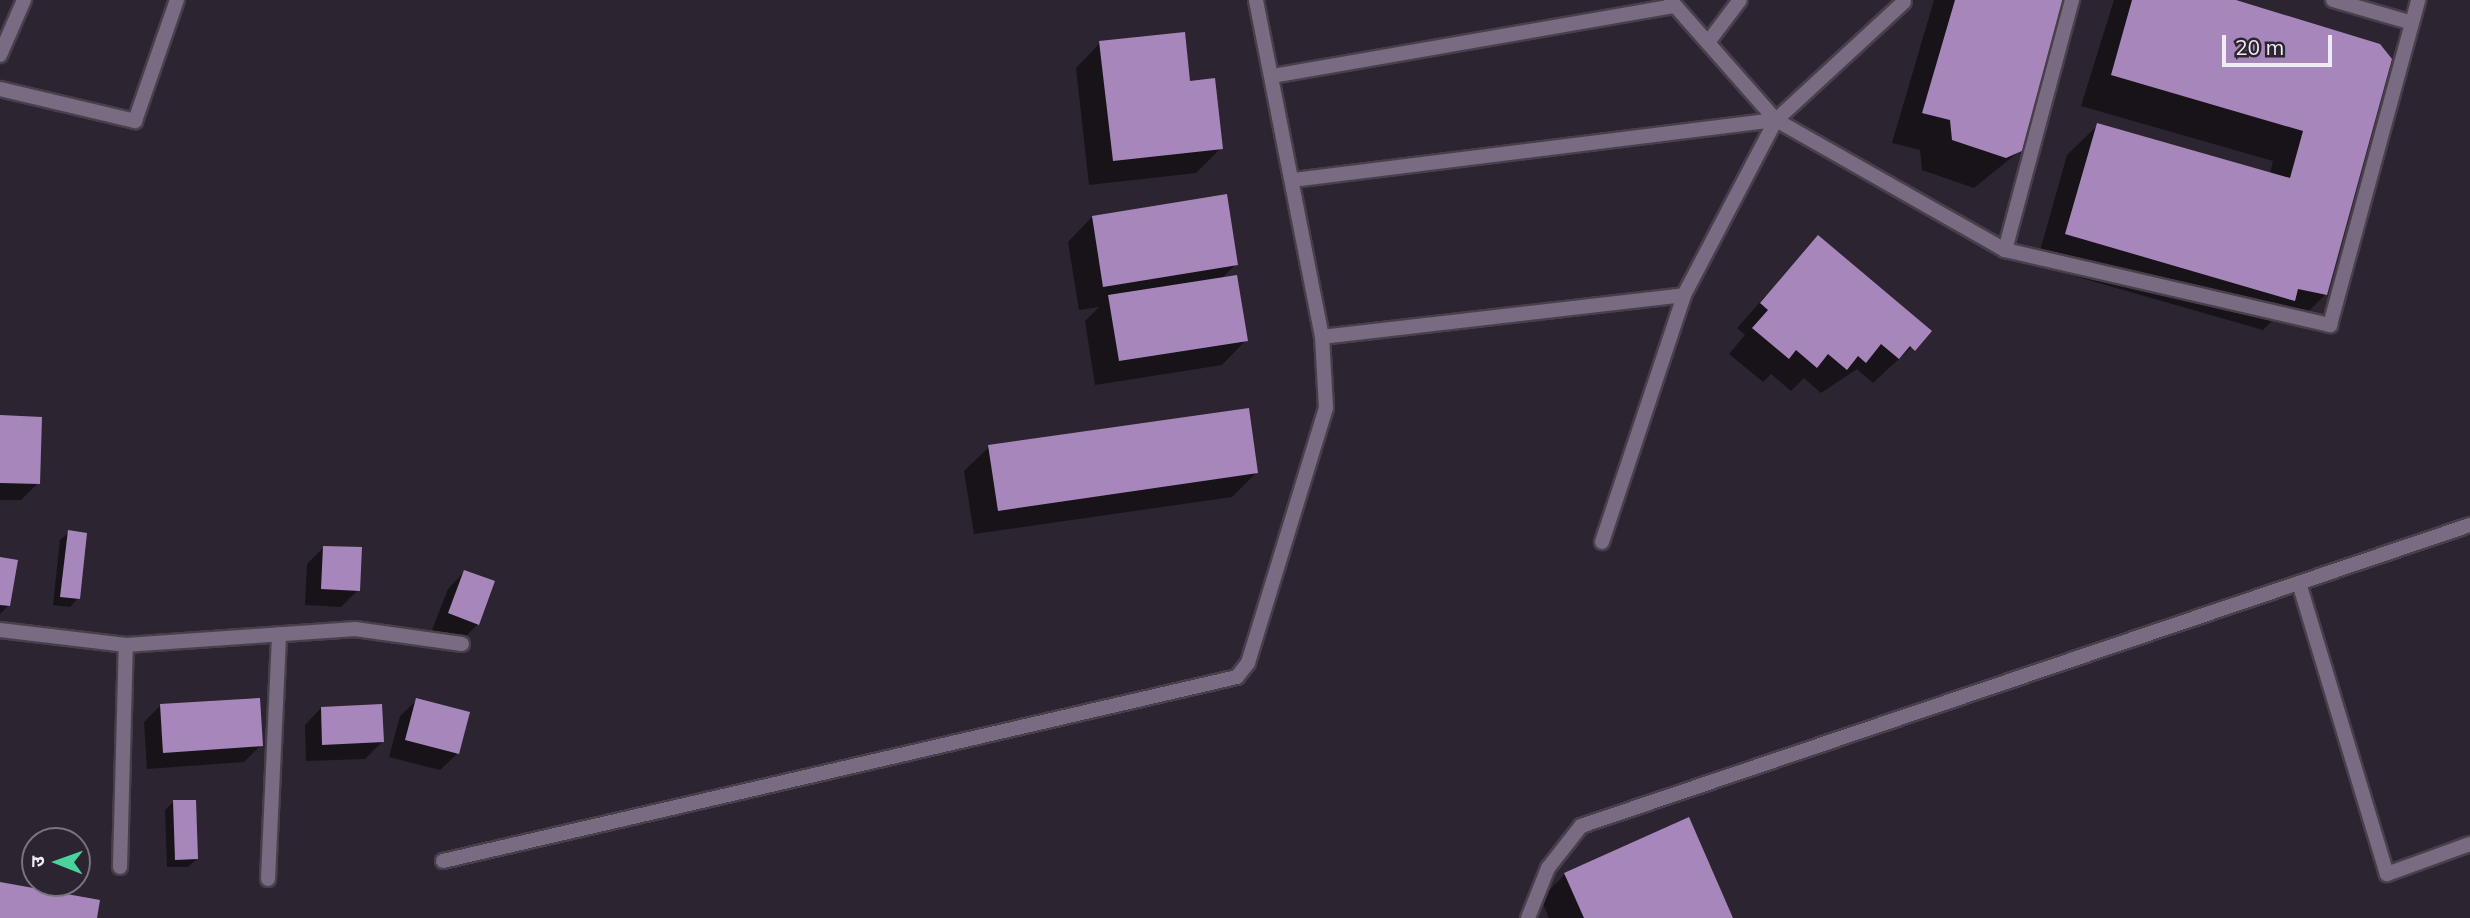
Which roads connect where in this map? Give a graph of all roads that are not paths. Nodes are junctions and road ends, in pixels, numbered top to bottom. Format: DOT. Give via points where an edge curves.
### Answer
graph roads {
  1 [pos="24,0"];
  2 [pos="177,0"];
  3 [pos="1256,0"];
  4 [pos="1740,0"];
  5 [pos="2072,0"];
  6 [pos="2333,0"];
  7 [pos="2418,0"];
  8 [pos="1904,2"];
  9 [pos="1672,3"];
  10 [pos="2412,23"];
  11 [pos="1709,41"];
  12 [pos="0,55"];
  13 [pos="1273,76"];
  14 [pos="0,89"];
  15 [pos="1776,120"];
  16 [pos="1293,180"];
  17 [pos="2005,250"];
  18 [pos="1684,295"];
  19 [pos="1322,337"];
  20 [pos="2470,525"];
  21 [pos="1602,542"];
  22 [pos="2299,583"];
  23 [pos="0,630"];
  24 [pos="279,634"];
  25 [pos="462,644"];
  26 [pos="126,645"];
  27 [pos="2470,845"];
  28 [pos="443,861"];
  29 [pos="120,867"];
  30 [pos="268,879"];
  31 [pos="1528,918"];
  1 -- 12 [label="street"];
  2 -- 14 [label="street" via="135,121"];
  3 -- 13 [label="street"];
  4 -- 11 [label="street"];
  5 -- 17 [label="street"];
  6 -- 10 [label="street"];
  7 -- 10 [label="street"];
  8 -- 15 [label="street"];
  9 -- 11 [label="street"];
  9 -- 13 [label="street"];
  10 -- 17 [label="street" via="2330,325"];
  11 -- 15 [label="street"];
  13 -- 16 [label="street"];
  15 -- 16 [label="street"];
  15 -- 17 [label="street"];
  15 -- 18 [label="street"];
  16 -- 19 [label="street"];
  18 -- 19 [label="street"];
  18 -- 21 [label="street"];
  19 -- 28 [label="street" via="1326,408 1248,663 1237,677"];
  20 -- 22 [label="street"];
  22 -- 27 [label="street" via="2387,874"];
  22 -- 31 [label="street" via="1581,826 1548,868"];
  23 -- 26 [label="street"];
  24 -- 25 [label="street" via="355,629"];
  24 -- 26 [label="street"];
  24 -- 30 [label="street"];
  26 -- 29 [label="street"];
}
